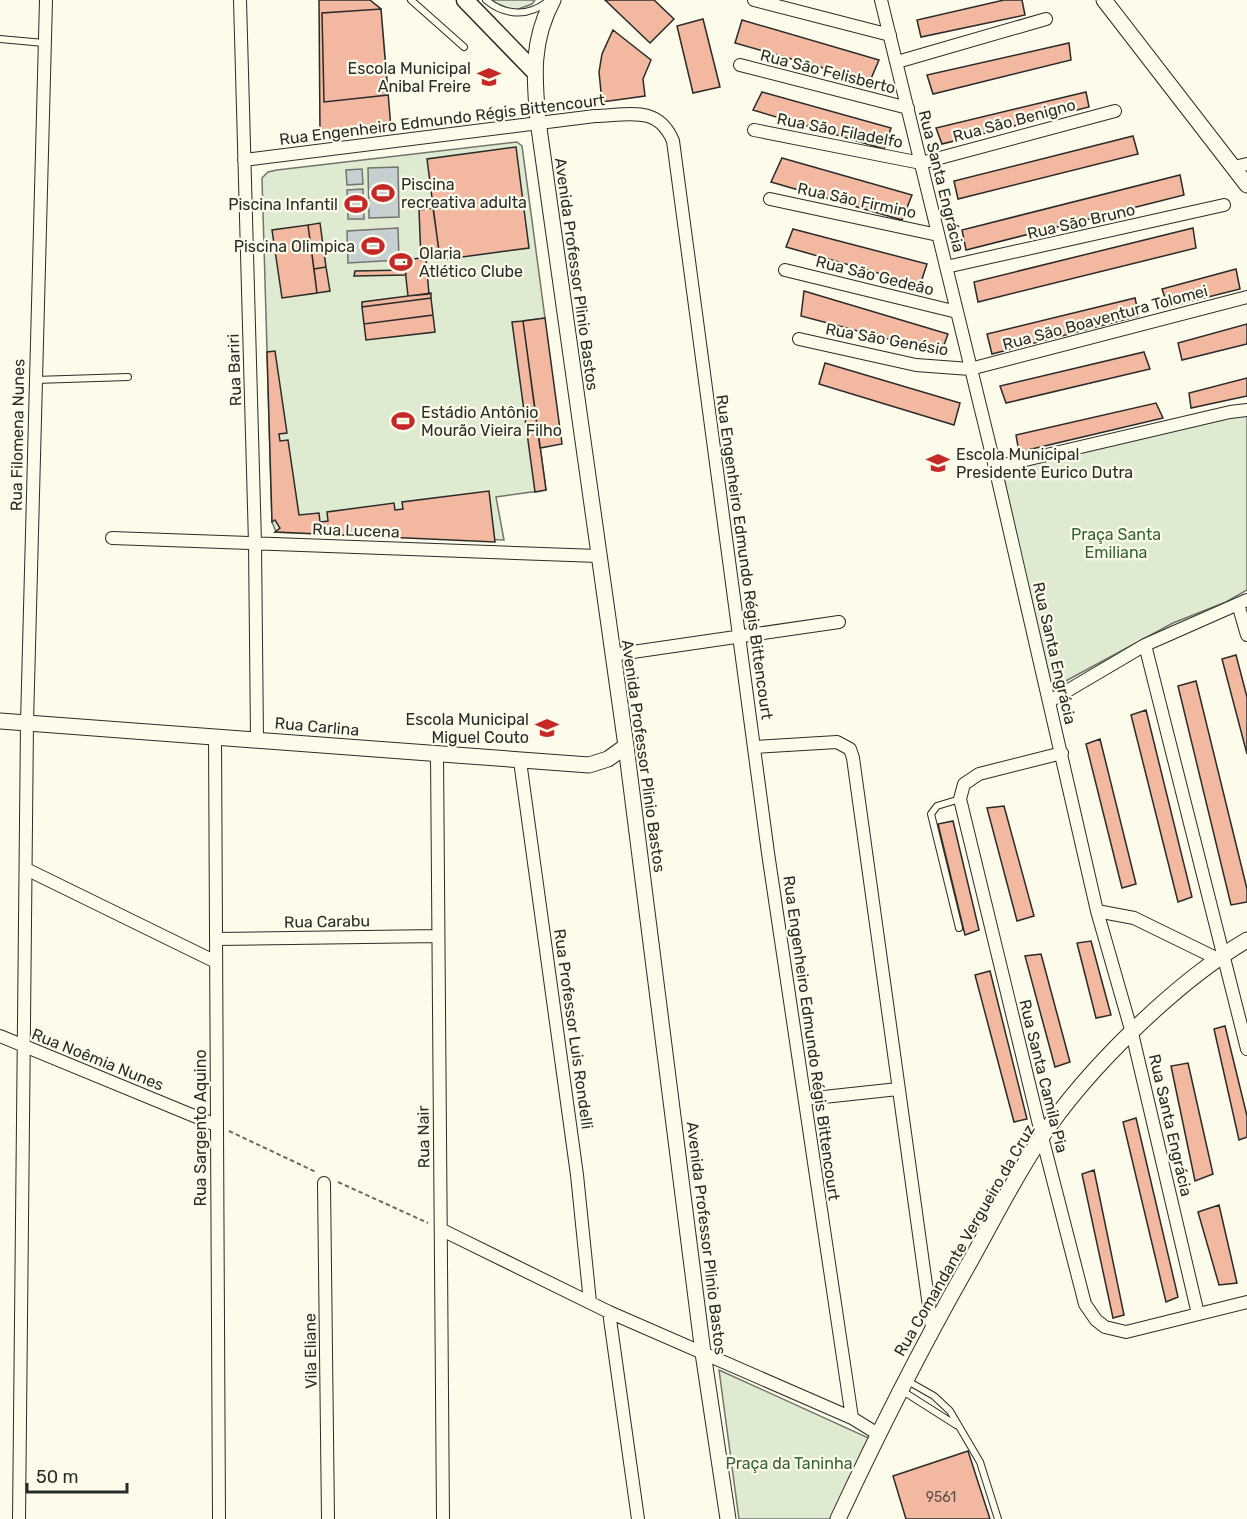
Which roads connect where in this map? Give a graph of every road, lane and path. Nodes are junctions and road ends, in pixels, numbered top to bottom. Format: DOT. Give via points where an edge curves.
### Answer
graph roads {
  1 [pos="46,0"];
  2 [pos="240,0"];
  3 [pos="411,0"];
  4 [pos="465,0"];
  5 [pos="486,0"];
  6 [pos="551,0"];
  7 [pos="754,0"];
  8 [pos="881,0"];
  9 [pos="1104,0"];
  10 [pos="1046,19"];
  11 [pos="890,35"];
  12 [pos="0,39"];
  13 [pos="44,43"];
  14 [pos="464,46"];
  15 [pos="897,62"];
  16 [pos="740,65"];
  17 [pos="533,70"];
  18 [pos="908,108"];
  19 [pos="1115,111"];
  20 [pos="538,121"];
  21 [pos="754,130"];
  22 [pos="244,160"];
  23 [pos="921,163"];
  24 [pos="1240,166"];
  25 [pos="1247,185"];
  26 [pos="770,199"];
  27 [pos="1224,205"];
  28 [pos="938,235"];
  29 [pos="946,267"];
  30 [pos="785,270"];
  31 [pos="1247,297"];
  32 [pos="957,312"];
  33 [pos="799,339"];
  34 [pos="970,369"];
  35 [pos="128,377"];
  36 [pos="34,380"];
  37 [pos="1247,410"];
  38 [pos="995,467"];
  39 [pos="112,538"];
  40 [pos="255,543"];
  41 [pos="598,556"];
  42 [pos="1242,602"];
  43 [pos="839,622"];
  44 [pos="1247,635"];
  45 [pos="739,636"];
  46 [pos="1145,645"];
  47 [pos="612,655"];
  48 [pos="1050,701"];
  49 [pos="0,721"];
  50 [pos="27,723"];
  51 [pos="215,736"];
  52 [pos="257,740"];
  53 [pos="626,746"];
  54 [pos="754,747"];
  55 [pos="1062,753"];
  56 [pos="437,754"];
  57 [pos="520,761"];
  58 [pos="960,799"];
  59 [pos="26,869"];
  60 [pos="1097,911"];
  61 [pos="959,928"];
  62 [pos="438,936"];
  63 [pos="216,939"];
  64 [pos="1247,940"];
  65 [pos="1221,956"];
  66 [pos="216,962"];
  67 [pos="1132,1033"];
  68 [pos="0,1036"];
  69 [pos="25,1047"];
  70 [pos="1247,1049"];
  71 [pos="898,1089"];
  72 [pos="805,1099"];
  73 [pos="216,1125"];
  74 [pos="1041,1137"];
  75 [pos="324,1183"];
  76 [pos="442,1230"];
  77 [pos="590,1302"];
  78 [pos="1247,1302"];
  79 [pos="609,1311"];
  80 [pos="1198,1314"];
  81 [pos="932,1328"];
  82 [pos="703,1353"];
  83 [pos="903,1385"];
  84 [pos="852,1418"];
  85 [pos="956,1425"];
  86 [pos="878,1434"];
  87 [pos="18,1519"];
  88 [pos="219,1519"];
  89 [pos="328,1519"];
  90 [pos="443,1519"];
  91 [pos="638,1519"];
  92 [pos="728,1519"];
  93 [pos="838,1519"];
  94 [pos="998,1519"];
  1 -- 13 [label="street, Rua Filomena Nunes"];
  2 -- 22 [label="street, Rua Bariri"];
  3 -- 14 [label="lane"];
  4 -- 17 [label="main road"];
  5 -- 6 [label="lane" via="497,9 518,14"];
  6 -- 17 [label="street, Avenida Professor Plinio Bastos" via="539,33"];
  7 -- 11 [label="street"];
  8 -- 11 [label="street, Rua Santa Engrácia"];
  9 -- 24 [label="street"];
  10 -- 15 [label="street"];
  11 -- 15 [label="street, Rua Santa Engrácia"];
  12 -- 13 [label="lane"];
  13 -- 36 [label="street, Rua Filomena Nunes"];
  15 -- 18 [label="street, Rua Santa Engrácia"];
  16 -- 18 [label="street, Rua São Felisberto"];
  17 -- 20 [label="street, Avenida Professor Plinio Bastos"];
  18 -- 23 [label="street, Rua Santa Engrácia"];
  19 -- 23 [label="street, Rua São Benigno"];
  20 -- 22 [label="street, Rua Engenheiro Edmundo Régis Bittencourt"];
  20 -- 41 [label="street, Avenida Professor Plinio Bastos"];
  20 -- 45 [label="street, Rua Engenheiro Edmundo Régis Bittencourt" via="650,115 668,127 674,141"];
  21 -- 23 [label="street, Rua São Filadelfo"];
  22 -- 40 [label="street, Rua Bariri"];
  23 -- 28 [label="street, Rua Santa Engrácia"];
  24 -- 25 [label="street"];
  26 -- 28 [label="street, Rua São Firmino"];
  27 -- 29 [label="street, Rua São Bruno"];
  28 -- 29 [label="street, Rua Santa Engrácia"];
  29 -- 32 [label="street, Rua Santa Engrácia"];
  30 -- 32 [label="street, Rua São Gedeão"];
  31 -- 34 [label="street, Rua São Boaventura Tolomei"];
  32 -- 34 [label="street, Rua Santa Engrácia"];
  33 -- 34 [label="street, Rua São Genésio" via="916,365"];
  34 -- 38 [label="street, Rua Santa Engrácia"];
  35 -- 36 [label="lane"];
  36 -- 50 [label="street, Rua Filomena Nunes"];
  37 -- 38 [label="street"];
  38 -- 48 [label="street, Rua Santa Engrácia"];
  39 -- 40 [label="street, Rua Lucena"];
  40 -- 41 [label="street, Rua Lucena"];
  40 -- 52 [label="street, Rua Bariri"];
  41 -- 47 [label="street, Avenida Professor Plinio Bastos"];
  42 -- 44 [label="street"];
  42 -- 46 [label="street"];
  43 -- 45 [label="street"];
  45 -- 47 [label="street"];
  45 -- 54 [label="street, Rua Engenheiro Edmundo Régis Bittencourt"];
  46 -- 48 [label="street"];
  46 -- 65 [label="street"];
  47 -- 53 [label="street, Avenida Professor Plinio Bastos"];
  48 -- 55 [label="street, Rua Santa Engrácia"];
  49 -- 50 [label="street, Rua Carlina"];
  50 -- 51 [label="street, Rua Carlina"];
  50 -- 59 [label="street, Rua Filomena Nunes"];
  51 -- 52 [label="street, Rua Carlina"];
  51 -- 63 [label="street, Rua Sargento Aquino"];
  52 -- 56 [label="street, Rua Carlina"];
  53 -- 57 [label="street, Rua Carlina" via="608,759 589,765"];
  53 -- 82 [label="street, Avenida Professor Plinio Bastos"];
  54 -- 71 [label="street" via="837,741 850,749"];
  54 -- 72 [label="street, Rua Engenheiro Edmundo Régis Bittencourt"];
  55 -- 58 [label="street" via="979,774 964,784"];
  55 -- 60 [label="street, Rua Santa Engrácia"];
  56 -- 57 [label="street, Rua Carlina"];
  56 -- 62 [label="street, Rua Nair"];
  57 -- 77 [label="street, Rua Professor Luis Rondelli" via="576,1163"];
  58 -- 61 [label="lane" via="937,806 931,814"];
  58 -- 74 [label="street, Rua Santa Camila Pia"];
  59 -- 66 [label="street"];
  59 -- 69 [label="street, Rua Filomena Nunes"];
  60 -- 65 [label="street" via="1134,918"];
  60 -- 67 [label="street, Rua Santa Engrácia"];
  62 -- 63 [label="street, Rua Carabu"];
  62 -- 76 [label="street, Rua Nair"];
  63 -- 66 [label="street, Rua Sargento Aquino"];
  64 -- 65 [label="street, Rua Comandante Vergueiro da Cruz"];
  65 -- 67 [label="street, Rua Comandante Vergueiro da Cruz" via="1173,993"];
  65 -- 70 [label="street"];
  66 -- 73 [label="street, Rua Sargento Aquino"];
  67 -- 74 [label="street, Rua Comandante Vergueiro da Cruz"];
  67 -- 80 [label="street, Rua Santa Engrácia"];
  68 -- 69 [label="street, Rua Noêmia Nunes"];
  69 -- 73 [label="street, Rua Noêmia Nunes"];
  69 -- 87 [label="street, Rua Filomena Nunes"];
  71 -- 72 [label="street"];
  71 -- 81 [label="street"];
  72 -- 84 [label="street, Rua Engenheiro Edmundo Régis Bittencourt"];
  73 -- 88 [label="street, Rua Sargento Aquino"];
  74 -- 80 [label="street, Rua Santa Camila Pia" via="1086,1304 1096,1320 1126,1332"];
  74 -- 81 [label="street, Rua Comandante Vergueiro da Cruz"];
  75 -- 89 [label="street, Vila Eliane"];
  76 -- 77 [label="street"];
  76 -- 90 [label="street, Rua Nair"];
  77 -- 79 [label="street"];
  78 -- 80 [label="street, Rua Santa Camila Pia"];
  79 -- 82 [label="street"];
  79 -- 91 [label="street"];
  81 -- 83 [label="street, Rua Comandante Vergueiro da Cruz"];
  82 -- 84 [label="street"];
  82 -- 92 [label="street, Avenida Professor Plinio Bastos"];
  83 -- 85 [label="lane"];
  83 -- 85 [label="lane" via="943,1402"];
  83 -- 86 [label="street, Rua Comandante Vergueiro da Cruz"];
  84 -- 86 [label="street"];
  85 -- 94 [label="lane" via="980,1462"];
  86 -- 93 [label="street, Rua Comandante Vergueiro da Cruz"];
}
